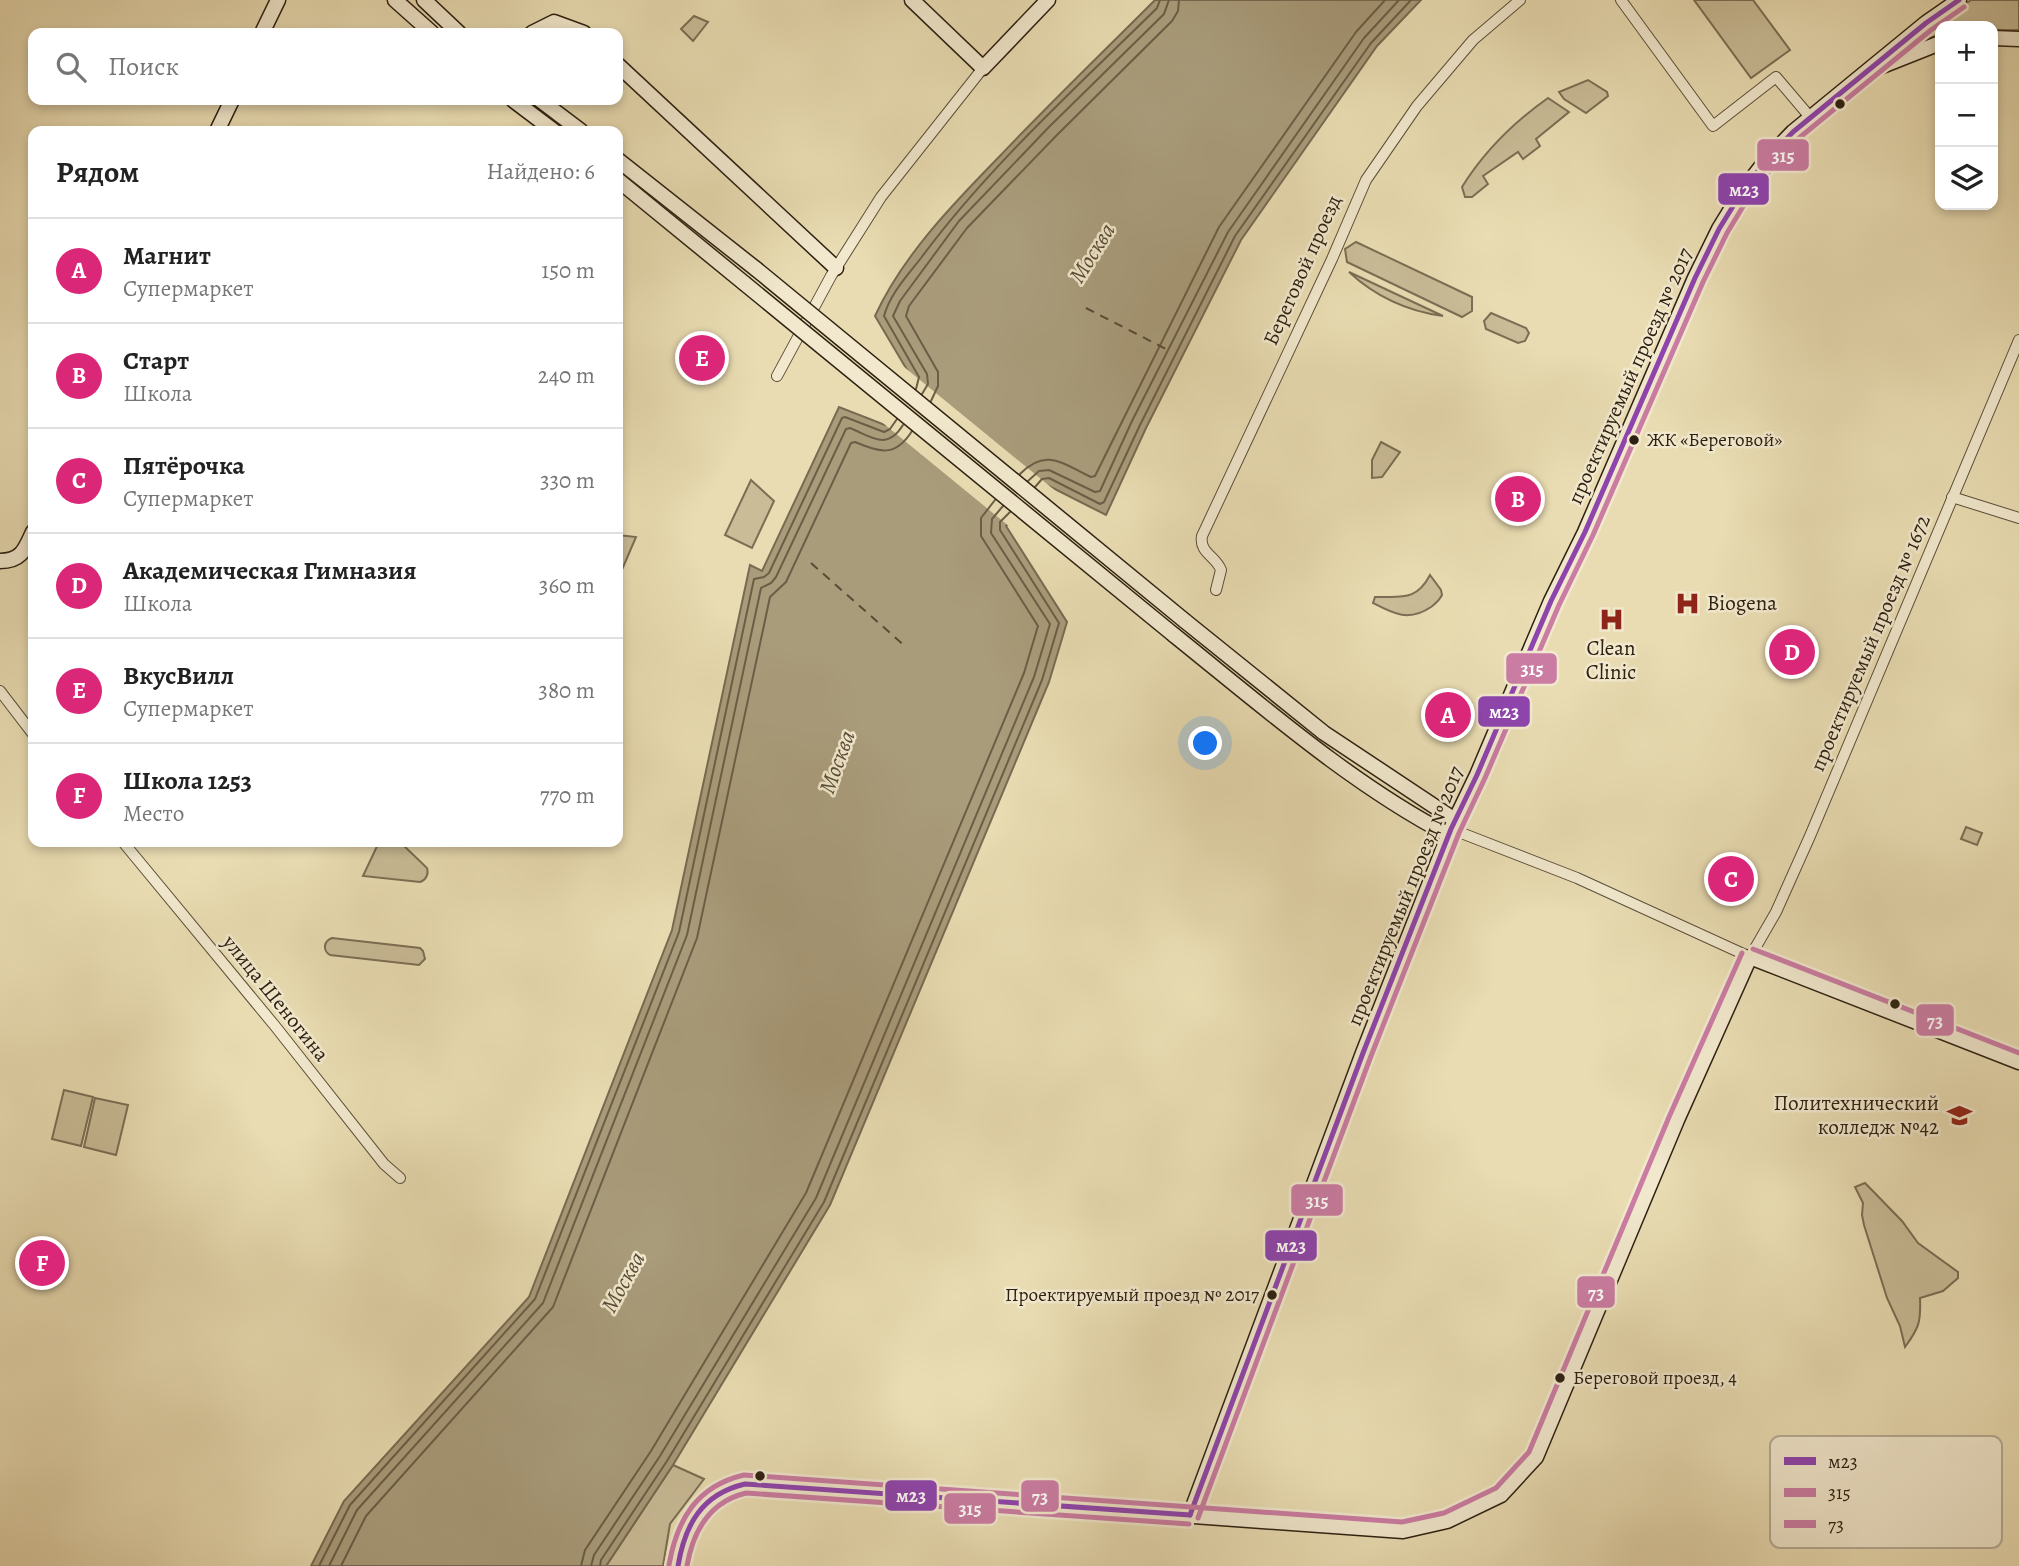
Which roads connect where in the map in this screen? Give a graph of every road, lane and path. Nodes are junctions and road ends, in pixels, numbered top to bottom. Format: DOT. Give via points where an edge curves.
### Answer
graph roads {
  1 [pos="278,0"];
  2 [pos="395,0"];
  3 [pos="424,0"];
  4 [pos="912,0"];
  5 [pos="1048,0"];
  6 [pos="1520,0"];
  7 [pos="1621,0"];
  8 [pos="1959,0"];
  9 [pos="264,28"];
  10 [pos="426,28"];
  11 [pos="454,28"];
  12 [pos="542,28"];
  13 [pos="570,28"];
  14 [pos="1998,38"];
  15 [pos="2019,39"];
  16 [pos="1935,45"];
  17 [pos="983,68"];
  18 [pos="623,70"];
  19 [pos="1862,76"];
  20 [pos="230,105"];
  21 [pos="520,105"];
  22 [pos="547,105"];
  23 [pos="552,105"];
  24 [pos="1810,117"];
  25 [pos="568,121"];
  26 [pos="219,126"];
  27 [pos="547,126"];
  28 [pos="574,126"];
  29 [pos="623,164"];
  30 [pos="623,184"];
  31 [pos="836,268"];
  32 [pos="2019,340"];
  33 [pos="777,376"];
  34 [pos="1952,497"];
  35 [pos="2019,518"];
  36 [pos="28,542"];
  37 [pos="0,561"];
  38 [pos="1216,590"];
  39 [pos="0,691"];
  40 [pos="28,727"];
  41 [pos="1452,828"];
  42 [pos="127,847"];
  43 [pos="1750,957"];
  44 [pos="2019,1062"];
  45 [pos="400,1178"];
  46 [pos="1190,1515"];
  47 [pos="678,1566"];
  1 -- 9 [label="street"];
  2 -- 10 [label="street"];
  3 -- 11 [label="street"];
  4 -- 17 [label="street"];
  5 -- 17 [label="street"];
  6 -- 38 [label="street, Береговой проезд" via="1473,40 1417,106 1366,180 1202,536 1202,547 1221,570"];
  7 -- 24 [label="street" via="1713,126 1776,77"];
  8 -- 19 [label="street, проектируемый проезд № 2017"];
  12 -- 13 [label="street" via="554,22"];
  14 -- 15 [label="street"];
  16 -- 19 [label="street, проектируемый проезд № 2017"];
  17 -- 31 [label="street" via="881,197"];
  18 -- 31 [label="street"];
  19 -- 24 [label="street, проектируемый проезд № 2017"];
  20 -- 26 [label="street"];
  21 -- 27 [label="street"];
  22 -- 25 [label="street"];
  23 -- 25 [label="street"];
  24 -- 41 [label="street, проектируемый проезд № 2017" via="1768,158 1719,229"];
  25 -- 28 [label="street"];
  29 -- 41 [label="street, bridge" via="1324,733"];
  30 -- 41 [label="street, bridge" via="1316,747 1416,818"];
  31 -- 33 [label="street"];
  32 -- 34 [label="street, проектируемый проезд № 1672"];
  34 -- 35 [label="street"];
  34 -- 43 [label="street, проектируемый проезд № 1672" via="1776,912"];
  36 -- 37 [label="street" via="15,559"];
  39 -- 40 [label="street"];
  41 -- 43 [label="street" via="1588,883"];
  41 -- 46 [label="street, проектируемый проезд № 2017"];
  42 -- 45 [label="street, улица Шеногина"];
  43 -- 44 [label="street"];
  43 -- 46 [label="street" via="1536,1457 1502,1495 1447,1521 1403,1531"];
  46 -- 47 [label="street" via="761,1484 730,1486 708,1499 691,1523 680,1546"];
}
